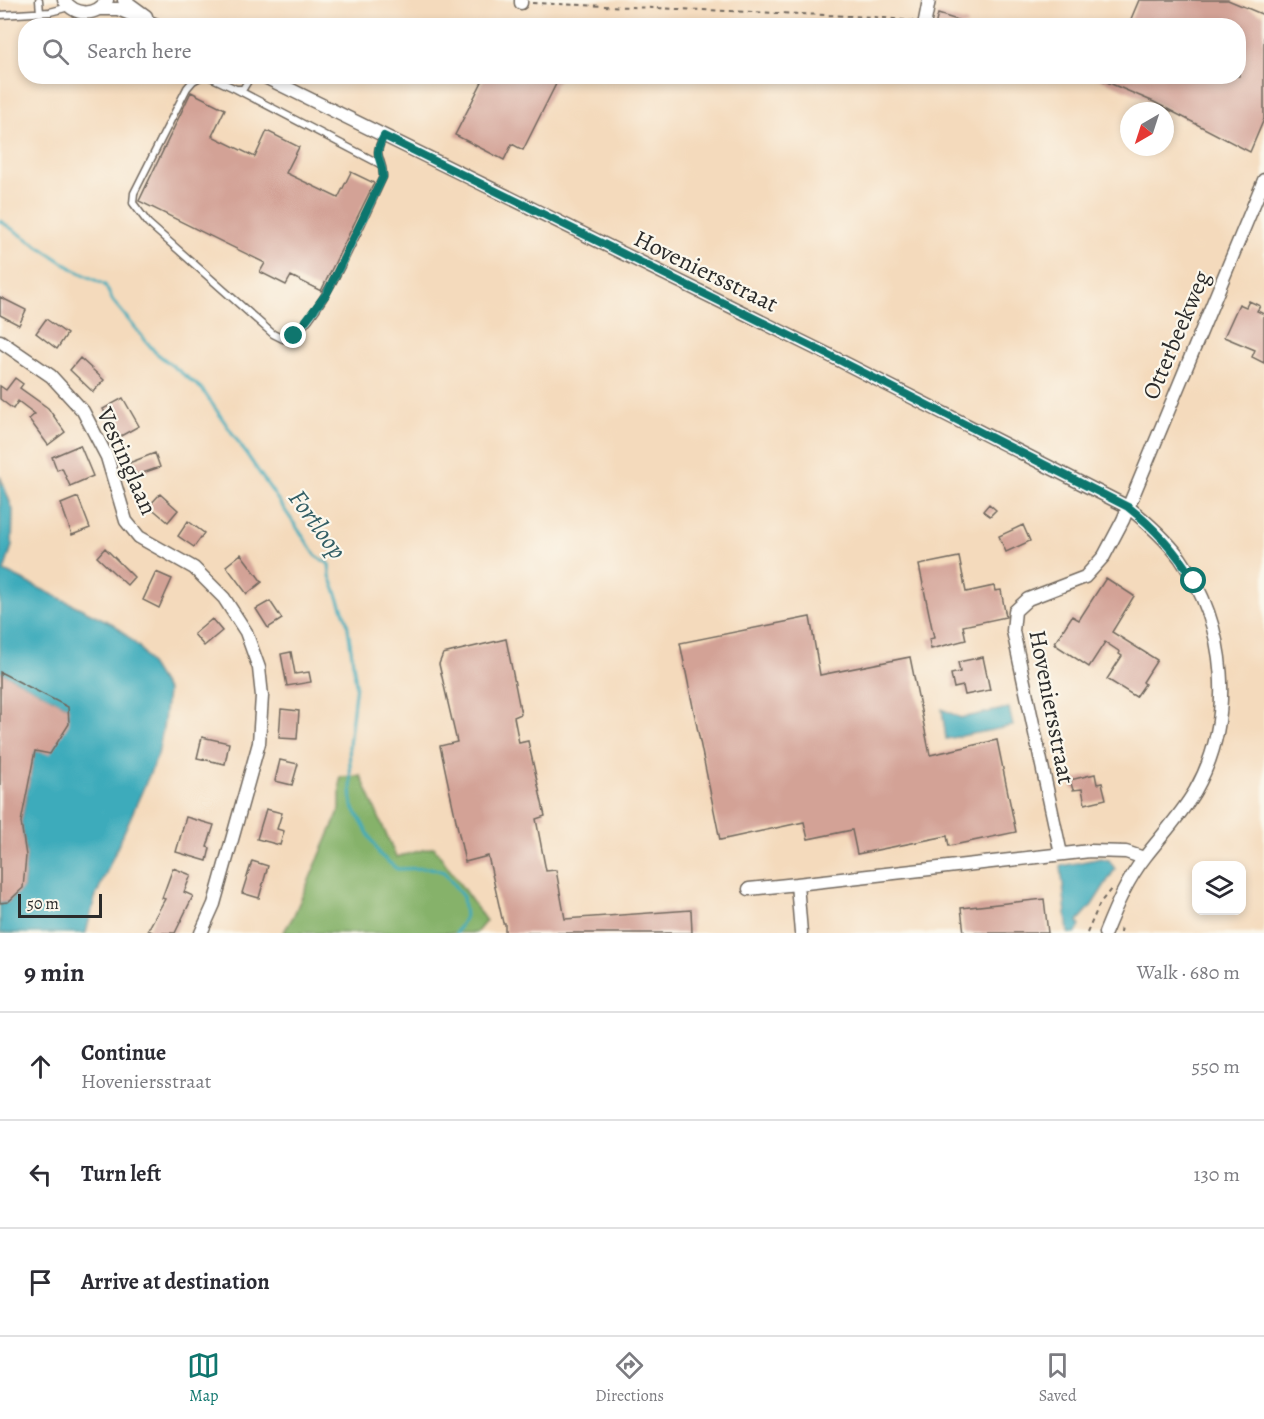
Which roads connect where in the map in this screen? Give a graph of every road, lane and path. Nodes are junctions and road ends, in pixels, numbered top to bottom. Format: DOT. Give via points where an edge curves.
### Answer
graph roads {
  1 [pos="39,0"];
  2 [pos="124,0"];
  3 [pos="929,0"];
  4 [pos="521,1"];
  5 [pos="66,3"];
  6 [pos="104,4"];
  7 [pos="40,13"];
  8 [pos="0,15"];
  9 [pos="140,18"];
  10 [pos="148,18"];
  11 [pos="878,18"];
  12 [pos="926,18"];
  13 [pos="190,84"];
  14 [pos="225,84"];
  15 [pos="246,84"];
  16 [pos="279,84"];
  17 [pos="236,89"];
  18 [pos="384,136"];
  19 [pos="381,164"];
  20 [pos="1264,180"];
  21 [pos="0,341"];
  22 [pos="1128,507"];
  23 [pos="1061,854"];
  24 [pos="1144,858"];
  25 [pos="797,884"];
  26 [pos="1113,885"];
  27 [pos="749,889"];
  28 [pos="1122,922"];
  29 [pos="201,933"];
  30 [pos="801,933"];
  31 [pos="1087,933"];
  32 [pos="1105,933"];
  33 [pos="1120,933"];
  1 -- 7 [label="lane"];
  2 -- 10 [label="street"];
  3 -- 12 [label="street"];
  4 -- 11 [label="path"];
  5 -- 6 [label="street" via="84,13"];
  5 -- 7 [label="lane" via="60,10"];
  6 -- 9 [label="street"];
  7 -- 8 [label="lane"];
  13 -- 19 [label="lane" via="134,193 133,202 148,223 283,339 294,336 327,293 383,177"];
  14 -- 17 [label="lane"];
  15 -- 17 [label="lane" via="243,89"];
  16 -- 18 [label="street, Hoveniersstraat"];
  17 -- 19 [label="lane"];
  18 -- 19 [label="lane" via="377,151"];
  18 -- 22 [label="street, Hoveniersstraat"];
  20 -- 22 [label="street, Otterbeekweg"];
  21 -- 29 [label="street, Vestinglaan" via="51,376 83,411 107,457 126,521 139,537 194,568 224,598 246,633 259,668 259,743 214,904"];
  22 -- 23 [label="street, Hoveniersstraat" via="1104,556 1085,577 1028,599 1015,611 1013,631"];
  22 -- 24 [label="street, Hoveniersstraat" via="1179,557 1207,606 1221,686 1216,735 1196,790"];
  23 -- 24 [label="street" via="1109,850"];
  23 -- 25 [label="street"];
  24 -- 32 [label="street, Hoveniersstraat" via="1123,889"];
  25 -- 27 [label="street"];
  25 -- 30 [label="street"];
  26 -- 31 [label="path"];
  28 -- 33 [label="path"];
}
